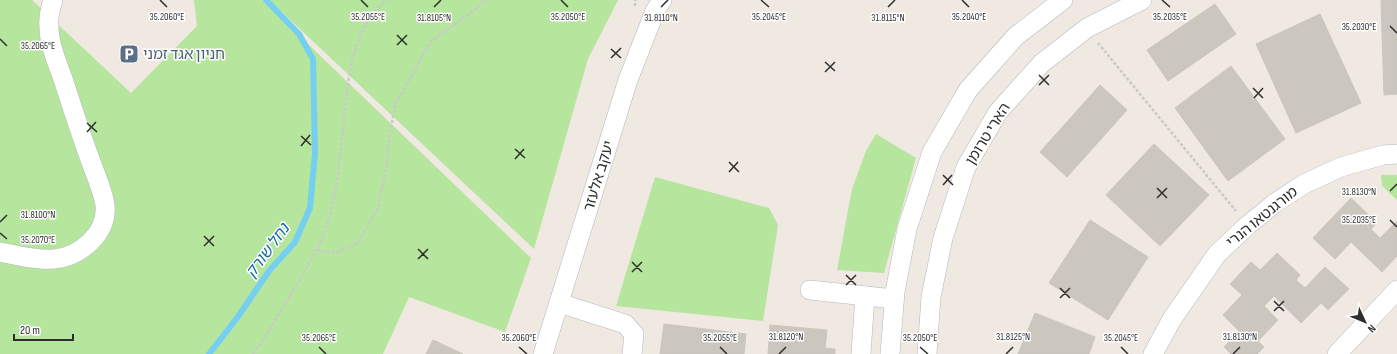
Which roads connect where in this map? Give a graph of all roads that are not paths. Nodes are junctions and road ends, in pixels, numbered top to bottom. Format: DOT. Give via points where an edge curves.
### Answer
graph roads {
  1 [pos="53,0"];
  2 [pos="662,0"];
  3 [pos="1063,0"];
  4 [pos="1142,0"];
  5 [pos="1397,154"];
  6 [pos="0,252"];
  7 [pos="810,290"];
  8 [pos="1397,290"];
  9 [pos="865,296"];
  10 [pos="894,298"];
  11 [pos="559,303"];
  12 [pos="543,354"];
  13 [pos="632,354"];
  14 [pos="861,354"];
  15 [pos="890,354"];
  16 [pos="927,354"];
  17 [pos="1153,354"];
  18 [pos="1337,354"];
  1 -- 6 [label="street" via="48,28 52,48 99,185 105,206 104,221 96,235 70,256 54,259 33,258"];
  2 -- 11 [label="street, יעקב אלעזר" via="655,11 628,80"];
  3 -- 10 [label="street" via="1016,36 968,90 932,152 907,229"];
  4 -- 16 [label="street, הארי טרומן" via="1087,28 1042,63 998,112 966,166 943,238 932,297"];
  5 -- 17 [label="street, מורגנטאו הנרי" via="1383,155 1341,167 1304,184 1248,225 1217,254 1172,318"];
  7 -- 9 [label="street"];
  8 -- 18 [label="street"];
  9 -- 10 [label="street"];
  9 -- 14 [label="street"];
  10 -- 15 [label="street"];
  11 -- 12 [label="street, יעקב אלעזר"];
  11 -- 13 [label="street" via="624,324 634,334"];
}
